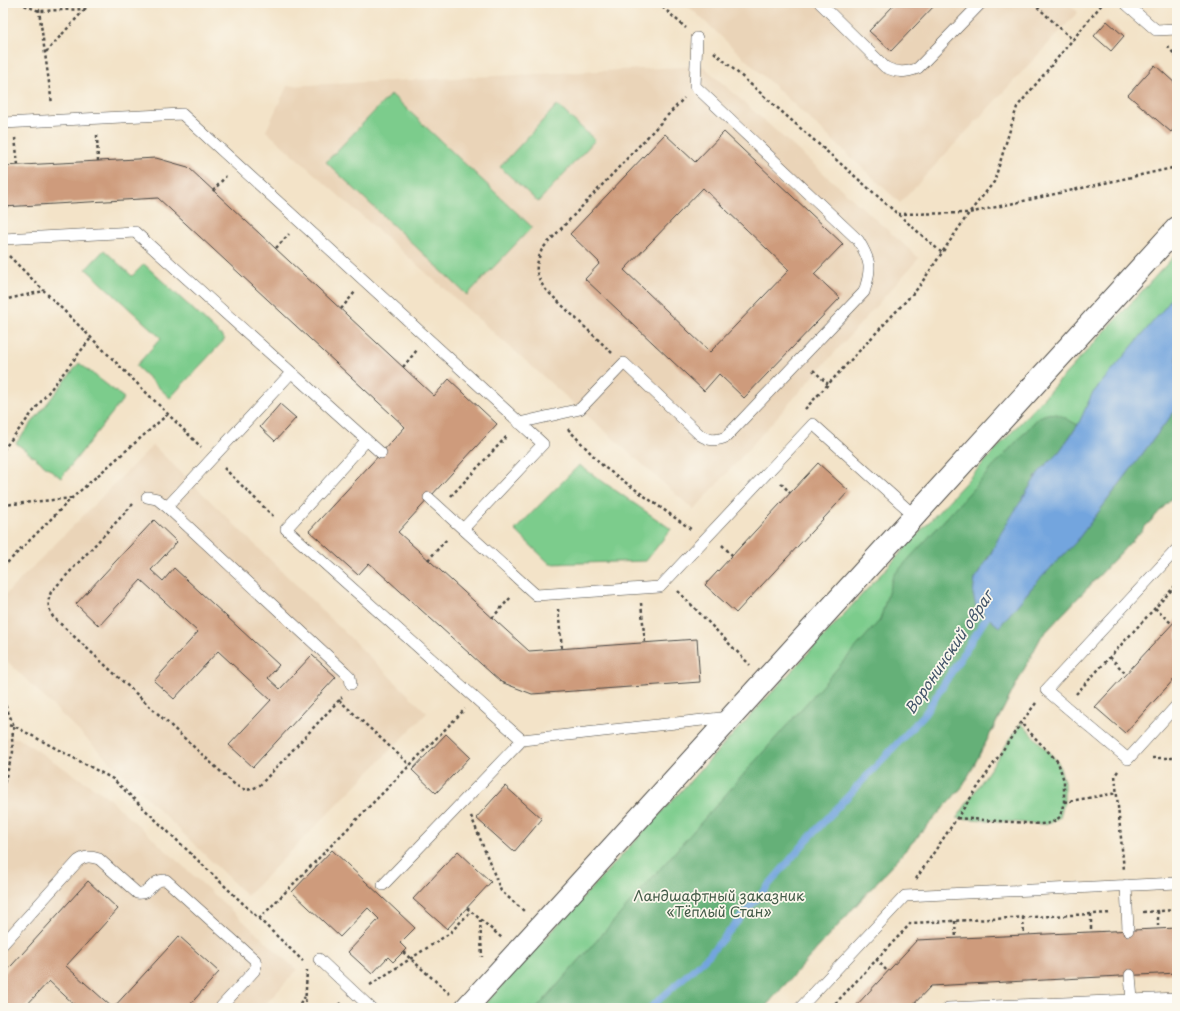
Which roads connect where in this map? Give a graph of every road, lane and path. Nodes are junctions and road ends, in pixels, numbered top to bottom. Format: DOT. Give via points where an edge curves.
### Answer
graph roads {
  1 [pos="19,3"];
  2 [pos="38,3"];
  3 [pos="90,3"];
  4 [pos="658,3"];
  5 [pos="820,3"];
  6 [pos="981,3"];
  7 [pos="1033,3"];
  8 [pos="1103,3"];
  9 [pos="1125,3"];
  10 [pos="84,9"];
  11 [pos="39,11"];
  12 [pos="1177,29"];
  13 [pos="697,38"];
  14 [pos="1073,40"];
  15 [pos="45,53"];
  16 [pos="695,86"];
  17 [pos="97,118"];
  18 [pos="55,120"];
  19 [pos="9,123"];
  20 [pos="98,161"];
  21 [pos="18,165"];
  22 [pos="1177,167"];
  23 [pos="970,213"];
  24 [pos="897,214"];
  25 [pos="1177,228"];
  26 [pos="3,239"];
  27 [pos="942,253"];
  28 [pos="8,255"];
  29 [pos="44,291"];
  30 [pos="3,300"];
  31 [pos="91,338"];
  32 [pos="428,338"];
  33 [pos="801,358"];
  34 [pos="624,363"];
  35 [pos="403,367"];
  36 [pos="291,373"];
  37 [pos="828,384"];
  38 [pos="168,414"];
  39 [pos="555,415"];
  40 [pos="519,423"];
  41 [pos="813,424"];
  42 [pos="366,441"];
  43 [pos="3,450"];
  44 [pos="381,453"];
  45 [pos="212,458"];
  46 [pos="147,496"];
  47 [pos="72,498"];
  48 [pos="429,498"];
  49 [pos="3,505"];
  50 [pos="166,507"];
  51 [pos="440,508"];
  52 [pos="915,516"];
  53 [pos="461,527"];
  54 [pos="286,529"];
  55 [pos="705,539"];
  56 [pos="1177,549"];
  57 [pos="428,560"];
  58 [pos="3,567"];
  59 [pos="667,580"];
  60 [pos="524,584"];
  61 [pos="1177,584"];
  62 [pos="639,589"];
  63 [pos="557,594"];
  64 [pos="1155,608"];
  65 [pos="492,618"];
  66 [pos="1172,624"];
  67 [pos="645,643"];
  68 [pos="562,648"];
  69 [pos="1110,657"];
  70 [pos="755,669"];
  71 [pos="1126,674"];
  72 [pos="351,684"];
  73 [pos="1046,690"];
  74 [pos="475,699"];
  75 [pos="3,700"];
  76 [pos="339,700"];
  77 [pos="1065,705"];
  78 [pos="1177,705"];
  79 [pos="730,717"];
  80 [pos="1021,723"];
  81 [pos="3,725"];
  82 [pos="14,726"];
  83 [pos="522,740"];
  84 [pos="410,765"];
  85 [pos="1115,775"];
  86 [pos="3,787"];
  87 [pos="1117,793"];
  88 [pos="464,800"];
  89 [pos="1064,802"];
  90 [pos="957,818"];
  91 [pos="925,866"];
  92 [pos="1177,883"];
  93 [pos="383,885"];
  94 [pos="1126,885"];
  95 [pos="467,908"];
  96 [pos="1177,910"];
  97 [pos="471,911"];
  98 [pos="1158,911"];
  99 [pos="1127,912"];
  100 [pos="1091,914"];
  101 [pos="529,915"];
  102 [pos="1023,918"];
  103 [pos="259,919"];
  104 [pos="480,920"];
  105 [pos="955,921"];
  106 [pos="1158,929"];
  107 [pos="1128,930"];
  108 [pos="1091,932"];
  109 [pos="1024,935"];
  110 [pos="956,939"];
  111 [pos="505,941"];
  112 [pos="3,944"];
  113 [pos="403,952"];
  114 [pos="482,958"];
  115 [pos="314,959"];
  116 [pos="411,959"];
  117 [pos="876,959"];
  118 [pos="888,972"];
  119 [pos="1130,975"];
  120 [pos="356,994"];
  121 [pos="306,997"];
  122 [pos="1177,998"];
  123 [pos="1132,1000"];
  124 [pos="460,1003"];
  125 [pos="833,1007"];
  126 [pos="220,1008"];
  127 [pos="296,1008"];
  128 [pos="305,1008"];
  129 [pos="334,1008"];
  130 [pos="371,1008"];
  131 [pos="800,1008"];
  132 [pos="948,1008"];
  1 -- 11 [label="path"];
  2 -- 11 [label="path"];
  3 -- 10 [label="path"];
  4 -- 13 [label="path"];
  5 -- 6 [label="lane" via="885,67 896,72 908,72 918,68"];
  7 -- 14 [label="path"];
  8 -- 14 [label="path"];
  9 -- 12 [label="lane" via="1156,30"];
  10 -- 11 [label="path"];
  10 -- 15 [label="path"];
  11 -- 15 [label="path"];
  13 -- 16 [label="lane"];
  13 -- 24 [label="path"];
  14 -- 23 [label="path" via="1018,107 994,182"];
  15 -- 18 [label="path"];
  16 -- 33 [label="lane" via="858,240 868,255 870,275 864,292"];
  16 -- 34 [label="path" via="542,249 536,264 538,277 545,289"];
  17 -- 18 [label="lane"];
  17 -- 20 [label="path"];
  17 -- 32 [label="lane" via="182,114"];
  18 -- 19 [label="lane"];
  19 -- 21 [label="path"];
  22 -- 23 [label="path"];
  23 -- 24 [label="path"];
  23 -- 27 [label="path"];
  24 -- 27 [label="path"];
  25 -- 52 [label="street"];
  26 -- 36 [label="lane" via="135,232"];
  27 -- 37 [label="path" via="918,288"];
  28 -- 29 [label="path"];
  29 -- 30 [label="path"];
  29 -- 31 [label="path"];
  31 -- 38 [label="path"];
  31 -- 43 [label="path"];
  32 -- 35 [label="path"];
  32 -- 40 [label="lane"];
  33 -- 34 [label="lane" via="726,437 717,441 707,440 700,435"];
  33 -- 37 [label="path"];
  34 -- 39 [label="lane" via="580,409"];
  36 -- 42 [label="lane"];
  36 -- 45 [label="lane"];
  37 -- 41 [label="path" via="801,413"];
  38 -- 45 [label="path"];
  38 -- 47 [label="path"];
  39 -- 40 [label="lane"];
  39 -- 55 [label="path" via="604,467"];
  40 -- 51 [label="path"];
  40 -- 53 [label="lane" via="544,444"];
  41 -- 52 [label="lane"];
  41 -- 55 [label="lane"];
  42 -- 44 [label="lane"];
  42 -- 54 [label="lane"];
  45 -- 50 [label="lane"];
  45 -- 54 [label="path"];
  46 -- 50 [label="lane" via="157,499"];
  46 -- 76 [label="path" via="135,502 51,592 48,609 53,617 242,790 251,790 260,785"];
  47 -- 49 [label="path"];
  47 -- 58 [label="path"];
  48 -- 51 [label="lane"];
  50 -- 72 [label="lane" via="345,672 350,677"];
  51 -- 53 [label="lane"];
  52 -- 79 [label="street"];
  53 -- 57 [label="path"];
  53 -- 60 [label="lane"];
  54 -- 74 [label="lane"];
  55 -- 59 [label="lane"];
  56 -- 73 [label="lane"];
  59 -- 62 [label="lane" via="660,587"];
  59 -- 70 [label="path"];
  60 -- 63 [label="lane" via="536,595"];
  60 -- 65 [label="path"];
  61 -- 64 [label="path"];
  62 -- 63 [label="lane"];
  62 -- 67 [label="path"];
  63 -- 68 [label="path"];
  64 -- 66 [label="path"];
  64 -- 69 [label="path"];
  69 -- 71 [label="path"];
  69 -- 77 [label="path"];
  72 -- 76 [label="path"];
  73 -- 77 [label="lane"];
  73 -- 80 [label="path"];
  74 -- 83 [label="lane"];
  74 -- 84 [label="path"];
  75 -- 82 [label="path"];
  76 -- 84 [label="path"];
  77 -- 78 [label="lane" via="1128,759"];
  79 -- 83 [label="lane"];
  79 -- 124 [label="street"];
  80 -- 89 [label="path" via="1058,762 1064,781"];
  80 -- 90 [label="path"];
  81 -- 82 [label="path"];
  82 -- 86 [label="path" via="13,752"];
  82 -- 103 [label="path" via="113,779"];
  83 -- 88 [label="lane"];
  84 -- 103 [label="path"];
  85 -- 87 [label="path"];
  87 -- 89 [label="path"];
  87 -- 94 [label="path"];
  88 -- 93 [label="lane"];
  88 -- 101 [label="path" via="501,891"];
  89 -- 90 [label="path" via="1060,817 1051,823"];
  90 -- 91 [label="path"];
  92 -- 94 [label="lane"];
  94 -- 99 [label="lane"];
  94 -- 131 [label="lane" via="905,896"];
  95 -- 97 [label="path"];
  96 -- 98 [label="path"];
  97 -- 104 [label="path"];
  97 -- 116 [label="path" via="450,933"];
  98 -- 99 [label="path"];
  98 -- 106 [label="path"];
  99 -- 100 [label="path"];
  99 -- 107 [label="lane"];
  100 -- 102 [label="path"];
  100 -- 108 [label="path"];
  102 -- 105 [label="path"];
  102 -- 109 [label="path"];
  103 -- 115 [label="path" via="302,961"];
  104 -- 111 [label="path"];
  104 -- 114 [label="path"];
  105 -- 110 [label="path"];
  105 -- 117 [label="path" via="911,923"];
  112 -- 126 [label="lane" via="78,861 91,857 98,859 137,893 142,894 155,882 166,880 255,960 254,971"];
  113 -- 116 [label="path"];
  115 -- 120 [label="lane"];
  115 -- 121 [label="path"];
  116 -- 120 [label="path"];
  116 -- 124 [label="path"];
  117 -- 118 [label="path"];
  117 -- 125 [label="path"];
  119 -- 123 [label="lane"];
  120 -- 129 [label="path"];
  120 -- 130 [label="lane"];
  121 -- 127 [label="path"];
  121 -- 128 [label="path"];
  122 -- 123 [label="lane"];
  123 -- 132 [label="lane"];
}
